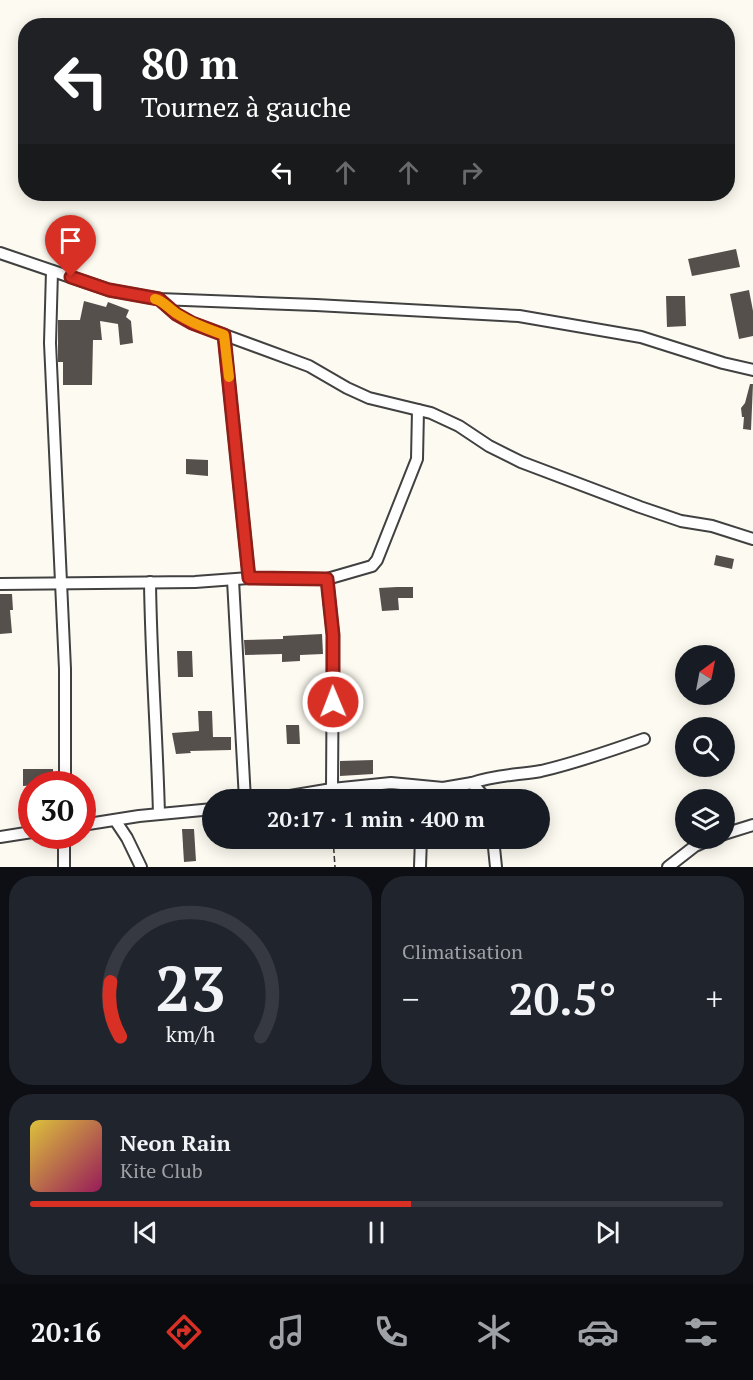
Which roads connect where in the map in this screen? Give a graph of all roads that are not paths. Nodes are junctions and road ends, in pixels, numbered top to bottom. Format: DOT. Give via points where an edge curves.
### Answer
graph roads {
  1 [pos="0,253"];
  2 [pos="52,271"];
  3 [pos="159,299"];
  4 [pos="224,335"];
  5 [pos="753,370"];
  6 [pos="418,410"];
  7 [pos="753,539"];
  8 [pos="249,578"];
  9 [pos="327,579"];
  10 [pos="233,580"];
  11 [pos="150,582"];
  12 [pos="60,583"];
  13 [pos="0,584"];
  14 [pos="644,739"];
  15 [pos="65,771"];
  16 [pos="472,783"];
  17 [pos="421,787"];
  18 [pos="244,789"];
  19 [pos="332,789"];
  20 [pos="477,789"];
  21 [pos="202,810"];
  22 [pos="159,814"];
  23 [pos="115,820"];
  24 [pos="96,823"];
  25 [pos="753,825"];
  26 [pos="735,831"];
  27 [pos="18,834"];
  28 [pos="0,837"];
  29 [pos="64,849"];
  30 [pos="421,849"];
  31 [pos="494,849"];
  32 [pos="691,849"];
  33 [pos="64,867"];
  34 [pos="141,867"];
  35 [pos="420,867"];
  36 [pos="496,867"];
  37 [pos="668,867"];
  1 -- 2 [label="street"];
  2 -- 3 [label="street" via="109,290"];
  2 -- 12 [label="street" via="50,343"];
  3 -- 4 [label="street" via="192,323"];
  3 -- 5 [label="street" via="519,316 641,337"];
  4 -- 6 [label="street" via="309,366 369,398"];
  4 -- 8 [label="street"];
  6 -- 7 [label="street" via="459,426 521,462 681,521"];
  6 -- 9 [label="street" via="417,459 377,561 372,566"];
  8 -- 9 [label="street"];
  8 -- 10 [label="street"];
  9 -- 19 [label="street" via="333,635"];
  10 -- 11 [label="street"];
  10 -- 18 [label="street"];
  11 -- 12 [label="street"];
  11 -- 22 [label="street"];
  12 -- 13 [label="street"];
  12 -- 15 [label="street"];
  14 -- 16 [label="street" via="566,765"];
  16 -- 17 [label="street"];
  16 -- 20 [label="street"];
  17 -- 19 [label="street" via="391,783"];
  21 -- 22 [label="street"];
  22 -- 23 [label="street"];
  23 -- 24 [label="street"];
  23 -- 34 [label="street"];
  25 -- 26 [label="street"];
  27 -- 28 [label="street"];
  29 -- 33 [label="street"];
  30 -- 35 [label="street"];
  31 -- 36 [label="street"];
  32 -- 37 [label="street"];
}
